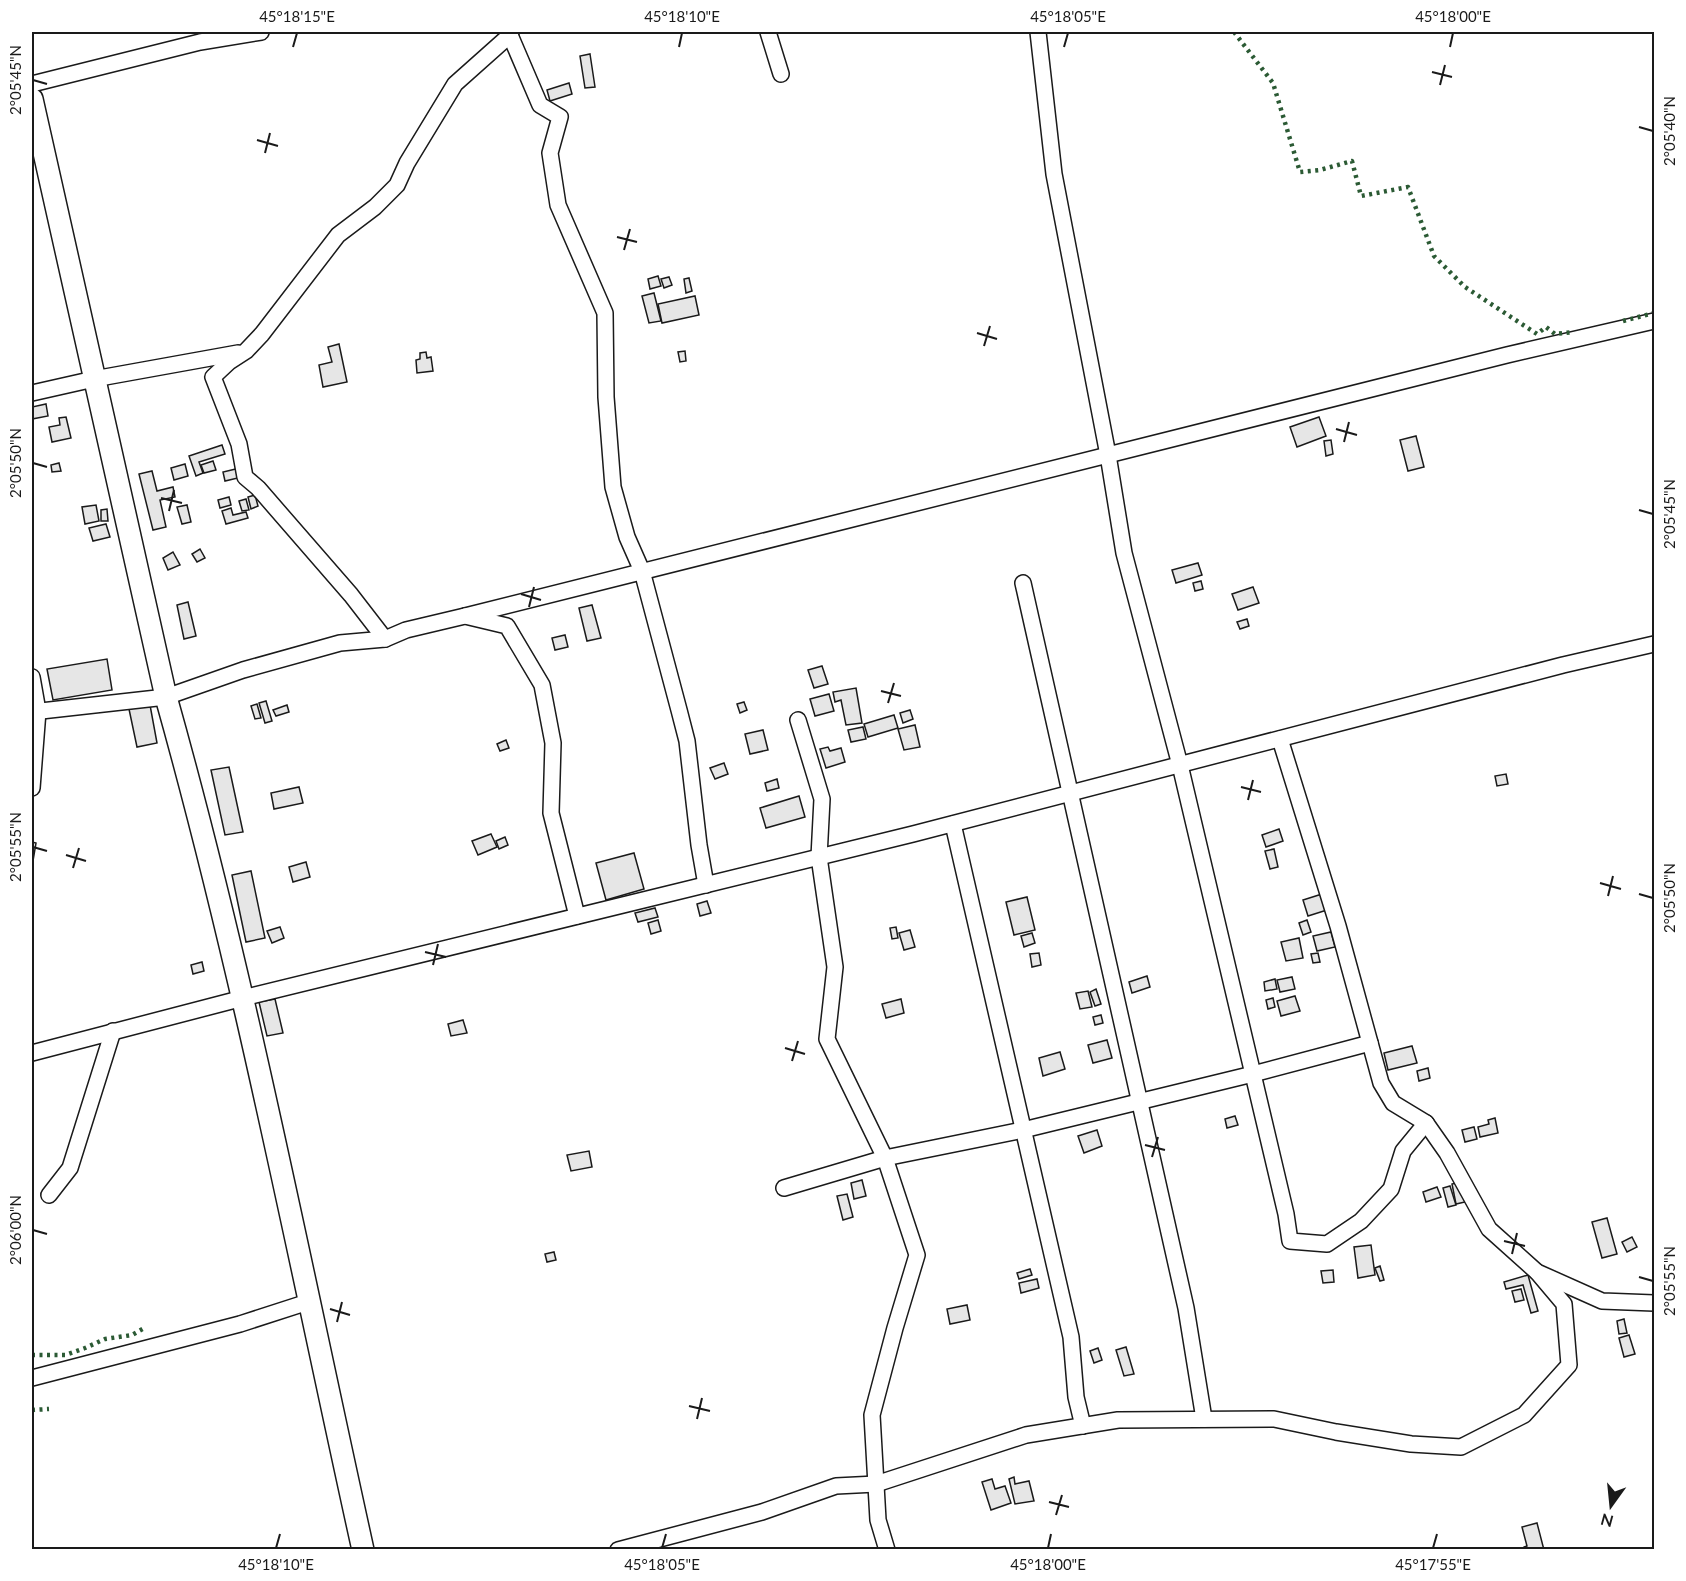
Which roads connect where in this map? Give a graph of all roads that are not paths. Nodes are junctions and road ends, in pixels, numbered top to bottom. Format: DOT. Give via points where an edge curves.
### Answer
graph roads {
  1 [pos="261,32"];
  2 [pos="768,32"];
  3 [pos="1038,32"];
  4 [pos="511,33"];
  5 [pos="780,74"];
  6 [pos="32,84"];
  7 [pos="32,99"];
  8 [pos="1654,321"];
  9 [pos="246,351"];
  10 [pos="94,379"];
  11 [pos="32,393"];
  12 [pos="1108,455"];
  13 [pos="642,572"];
  14 [pos="1023,583"];
  15 [pos="465,616"];
  16 [pos="385,639"];
  17 [pos="1654,644"];
  18 [pos="32,677"];
  19 [pos="166,697"];
  20 [pos="35,712"];
  21 [pos="798,720"];
  22 [pos="1280,739"];
  23 [pos="1180,765"];
  24 [pos="32,788"];
  25 [pos="1070,793"];
  26 [pos="953,824"];
  27 [pos="819,857"];
  28 [pos="706,885"];
  29 [pos="577,916"];
  30 [pos="243,998"];
  31 [pos="113,1031"];
  32 [pos="1370,1042"];
  33 [pos="32,1053"];
  34 [pos="1253,1074"];
  35 [pos="1140,1101"];
  36 [pos="1426,1123"];
  37 [pos="1023,1130"];
  38 [pos="885,1158"];
  39 [pos="784,1188"];
  40 [pos="49,1195"];
  41 [pos="1537,1272"];
  42 [pos="308,1302"];
  43 [pos="1654,1303"];
  44 [pos="32,1378"];
  45 [pos="1204,1419"];
  46 [pos="1083,1426"];
  47 [pos="876,1484"];
  48 [pos="363,1550"];
  49 [pos="618,1550"];
  50 [pos="887,1550"];
  1 -- 6 [label="street" via="200,42"];
  2 -- 5 [label="street"];
  3 -- 12 [label="street" via="1054,174"];
  4 -- 9 [label="street" via="455,84 397,185 338,235"];
  4 -- 13 [label="street" via="540,105 560,117 550,153 558,205 605,313 613,487"];
  7 -- 10 [label="street"];
  8 -- 12 [label="street"];
  9 -- 10 [label="street"];
  9 -- 16 [label="street" via="213,376 239,444 244,477 258,488"];
  10 -- 11 [label="street"];
  10 -- 19 [label="street"];
  12 -- 13 [label="street"];
  12 -- 23 [label="street" via="1124,553"];
  13 -- 15 [label="street"];
  13 -- 28 [label="street" via="687,741"];
  14 -- 25 [label="street"];
  15 -- 16 [label="street"];
  15 -- 29 [label="street" via="507,626 542,684 553,743 551,813"];
  16 -- 19 [label="street" via="340,643"];
  17 -- 22 [label="street"];
  18 -- 20 [label="street"];
  19 -- 20 [label="street"];
  19 -- 30 [label="street"];
  20 -- 24 [label="street"];
  21 -- 27 [label="street" via="822,799"];
  22 -- 23 [label="street"];
  22 -- 32 [label="street"];
  23 -- 25 [label="street"];
  23 -- 34 [label="street"];
  25 -- 26 [label="street"];
  25 -- 35 [label="street"];
  26 -- 27 [label="street"];
  26 -- 37 [label="street"];
  27 -- 28 [label="street"];
  27 -- 38 [label="street" via="835,967 827,1039"];
  28 -- 29 [label="street"];
  29 -- 30 [label="street"];
  30 -- 31 [label="street"];
  30 -- 42 [label="street"];
  31 -- 33 [label="street"];
  31 -- 40 [label="street" via="70,1168"];
  32 -- 34 [label="street"];
  32 -- 36 [label="street" via="1381,1083 1393,1103"];
  34 -- 35 [label="street"];
  34 -- 36 [label="street" via="1290,1240 1327,1244 1361,1221 1391,1189 1403,1151"];
  35 -- 37 [label="street"];
  35 -- 45 [label="street" via="1186,1308"];
  36 -- 41 [label="street" via="1448,1153 1489,1229"];
  37 -- 38 [label="street"];
  37 -- 46 [label="street" via="1071,1337 1076,1397"];
  38 -- 39 [label="street"];
  38 -- 47 [label="street" via="918,1255 872,1415"];
  41 -- 43 [label="street" via="1602,1301"];
  41 -- 45 [label="street" via="1564,1304 1569,1365 1524,1415 1461,1447 1410,1444 1274,1419"];
  42 -- 44 [label="street" via="240,1324"];
  42 -- 48 [label="street"];
  45 -- 46 [label="street" via="1118,1420"];
  46 -- 47 [label="street" via="1026,1435"];
  47 -- 49 [label="street" via="836,1486 762,1512"];
  47 -- 50 [label="street" via="878,1520"];
}
